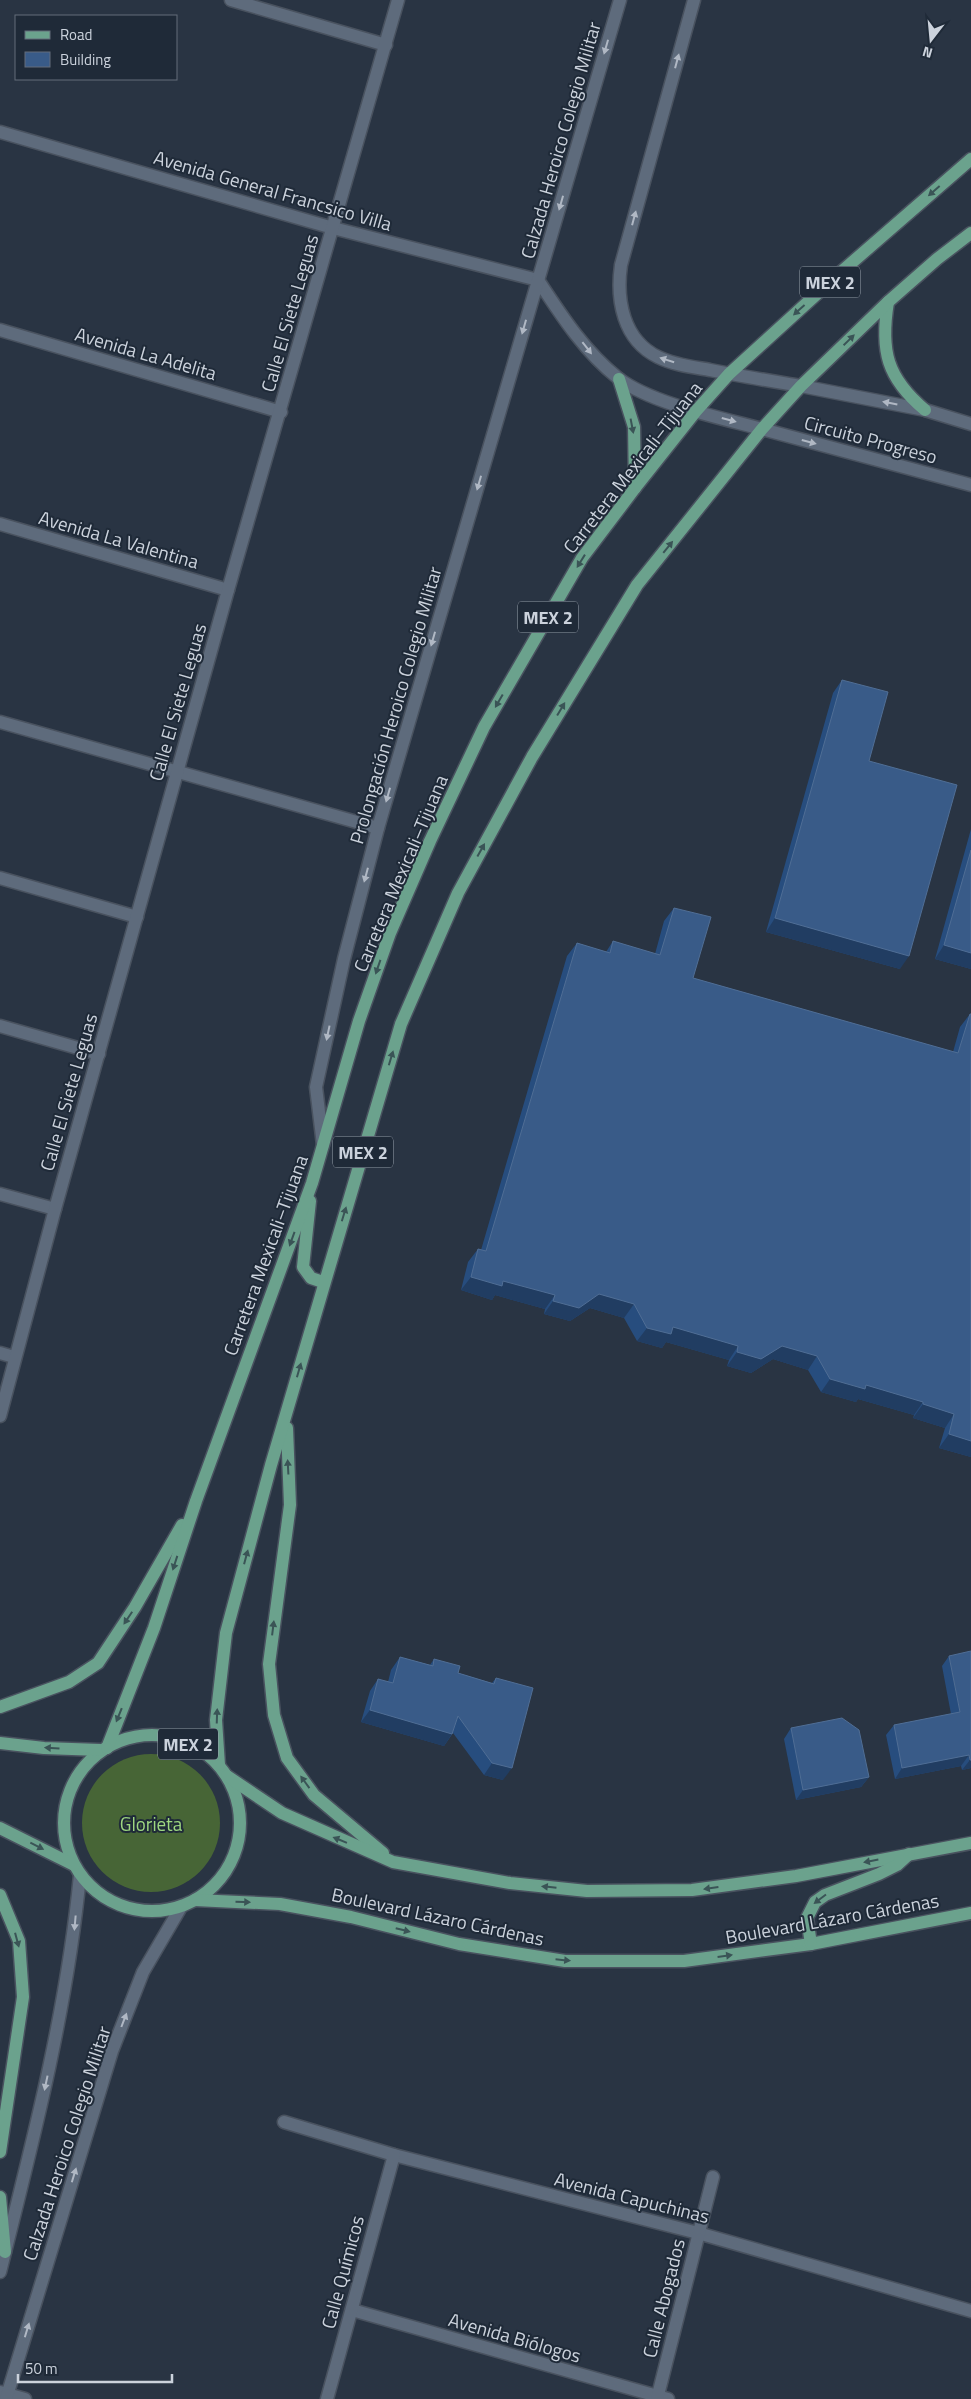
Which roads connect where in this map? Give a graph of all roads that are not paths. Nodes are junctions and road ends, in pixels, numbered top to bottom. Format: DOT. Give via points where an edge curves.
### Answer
graph roads {
  1 [pos="230,0"];
  2 [pos="398,0"];
  3 [pos="620,0"];
  4 [pos="694,0"];
  5 [pos="386,44"];
  6 [pos="0,132"];
  7 [pos="971,159"];
  8 [pos="333,228"];
  9 [pos="971,233"];
  10 [pos="538,280"];
  11 [pos="888,302"];
  12 [pos="0,330"];
  13 [pos="729,374"];
  14 [pos="619,379"];
  15 [pos="801,386"];
  16 [pos="925,410"];
  17 [pos="696,411"];
  18 [pos="281,412"];
  19 [pos="971,424"];
  20 [pos="762,429"];
  21 [pos="971,485"];
  22 [pos="635,488"];
  23 [pos="0,524"];
  24 [pos="228,590"];
  25 [pos="0,722"];
  26 [pos="178,771"];
  27 [pos="378,828"];
  28 [pos="0,878"];
  29 [pos="137,917"];
  30 [pos="0,1026"];
  31 [pos="99,1054"];
  32 [pos="323,1146"];
  33 [pos="312,1184"];
  34 [pos="0,1194"];
  35 [pos="55,1209"];
  36 [pos="324,1282"];
  37 [pos="0,1353"];
  38 [pos="14,1357"];
  39 [pos="0,1416"];
  40 [pos="286,1417"];
  41 [pos="196,1500"];
  42 [pos="0,1707"];
  43 [pos="0,1743"];
  44 [pos="103,1749"];
  45 [pos="219,1765"];
  46 [pos="227,1776"];
  47 [pos="0,1828"];
  48 [pos="971,1843"];
  49 [pos="909,1854"];
  50 [pos="393,1862"];
  51 [pos="77,1870"];
  52 [pos="0,1895"];
  53 [pos="195,1900"];
  54 [pos="181,1906"];
  55 [pos="971,1913"];
  56 [pos="810,1944"];
  57 [pos="284,2122"];
  58 [pos="0,2152"];
  59 [pos="394,2156"];
  60 [pos="713,2177"];
  61 [pos="0,2197"];
  62 [pos="698,2233"];
  63 [pos="5,2252"];
  64 [pos="0,2272"];
  65 [pos="352,2310"];
  66 [pos="971,2311"];
  67 [pos="4,2395"];
  68 [pos="661,2398"];
  69 [pos="25,2399"];
  70 [pos="327,2399"];
  1 -- 5 [label="street"];
  2 -- 5 [label="street, Calle El Siete Leguas"];
  3 -- 10 [label="street, Calzada Heroico Colegio Militar, one-way"];
  13 -- 4 [label="street, one-way" via="658,357 642,345 627,328 618,284"];
  5 -- 8 [label="street, Calle El Siete Leguas"];
  6 -- 8 [label="street, Avenida General Francsico Villa"];
  7 -- 13 [label="main road, Carretera Mexicali–Tijuana / MEX 2, one-way"];
  8 -- 10 [label="street, Avenida General Francsico Villa"];
  8 -- 18 [label="street, Calle El Siete Leguas"];
  9 -- 11 [label="main road, MEX 2"];
  10 -- 14 [label="street, Calzada Heroico Colegio Militar, one-way" via="594,357"];
  10 -- 27 [label="street, Prolongación Heroico Colegio Militar, one-way"];
  15 -- 11 [label="main road, MEX 2, one-way"];
  11 -- 16 [label="main road" via="884,326 892,373 906,394"];
  12 -- 18 [label="street, Avenida La Adelita"];
  13 -- 15 [label="street"];
  13 -- 17 [label="main road, Carretera Mexicali–Tijuana / MEX 2"];
  14 -- 17 [label="street, Calzada Heroico Colegio Militar" via="655,397"];
  14 -- 22 [label="main road, one-way" via="634,428"];
  16 -- 15 [label="street, Circuito Progreso, one-way"];
  15 -- 20 [label="main road, MEX 2"];
  16 -- 19 [label="street, Circuito Progreso"];
  17 -- 20 [label="street, Calzada Heroico Colegio Militar, one-way"];
  17 -- 22 [label="main road, Carretera Mexicali–Tijuana / MEX 2"];
  18 -- 24 [label="street, Calle El Siete Leguas"];
  20 -- 21 [label="street, Circuito Progreso, one-way"];
  36 -- 20 [label="main road, MEX 2, one-way" via="401,1024 458,893 532,757 637,584"];
  22 -- 32 [label="main road, Carretera Mexicali–Tijuana / MEX 2, one-way" via="577,567 484,728 434,832 390,933"];
  23 -- 24 [label="street, Avenida La Valentina"];
  24 -- 26 [label="street, Calle El Siete Leguas"];
  25 -- 26 [label="street"];
  26 -- 27 [label="street"];
  26 -- 29 [label="street, Calle El Siete Leguas"];
  27 -- 32 [label="street, Prolongación Heroico Colegio Militar, one-way" via="344,958 316,1087"];
  28 -- 29 [label="street"];
  29 -- 31 [label="street, Calle El Siete Leguas"];
  30 -- 31 [label="street"];
  31 -- 35 [label="street, Calle El Siete Leguas"];
  32 -- 33 [label="main road, Carretera Mexicali–Tijuana / MEX 2"];
  33 -- 36 [label="main road" via="303,1267 312,1278"];
  33 -- 41 [label="main road, Carretera Mexicali–Tijuana / MEX 2, one-way"];
  34 -- 35 [label="street"];
  35 -- 38 [label="street, Calle El Siete Leguas"];
  40 -- 36 [label="main road, MEX 2, one-way"];
  37 -- 38 [label="street"];
  38 -- 39 [label="street, Calle El Siete Leguas"];
  45 -- 40 [label="main road, MEX 2, one-way" via="216,1720 226,1633"];
  50 -- 40 [label="main road, one-way" via="314,1795 287,1758 274,1715 269,1664 290,1505"];
  41 -- 42 [label="main road, MEX 2, one-way" via="135,1607 98,1663 69,1682"];
  41 -- 44 [label="main road, one-way" via="154,1628"];
  44 -- 43 [label="main road, one-way"];
  44 -- 45 [label="main road, MEX 2" via="129,1738 153,1735 199,1749"];
  44 -- 51 [label="main road, MEX 2" via="79,1773 68,1794 63,1818 65,1842"];
  45 -- 46 [label="main road, MEX 2"];
  50 -- 46 [label="main road, one-way" via="282,1813"];
  46 -- 53 [label="main road, MEX 2" via="239,1812 240,1833 235,1853 212,1888"];
  47 -- 51 [label="main road, MEX 2, one-way"];
  48 -- 49 [label="main road"];
  49 -- 50 [label="main road, one-way" via="796,1876 692,1890 587,1891 510,1883"];
  49 -- 56 [label="main road, one-way" via="880,1874 815,1902 807,1918"];
  51 -- 54 [label="main road, MEX 2" via="95,1891 114,1903 136,1910 158,1911"];
  51 -- 63 [label="street, Calzada Heroico Colegio Militar, one-way" via="74,1939 41,2108"];
  52 -- 58 [label="main road, one-way" via="19,1941 23,1997"];
  53 -- 54 [label="main road, MEX 2"];
  53 -- 56 [label="main road, Boulevard Lázaro Cárdenas, one-way" via="280,1904 351,1917 459,1944 564,1961 684,1961"];
  67 -- 54 [label="street, Calzada Heroico Colegio Militar, one-way" via="112,2051 143,1972"];
  55 -- 56 [label="main road, Boulevard Lázaro Cárdenas"];
  57 -- 59 [label="street, Avenida Capuchinas"];
  59 -- 62 [label="street, Avenida Capuchinas"];
  59 -- 65 [label="street, Calle Químicos"];
  60 -- 62 [label="street, Calle Abogados"];
  61 -- 63 [label="main road"];
  62 -- 66 [label="street, Avenida Capuchinas"];
  62 -- 68 [label="street, Calle Abogados"];
  63 -- 64 [label="street, Calzada Heroico Colegio Militar"];
  65 -- 68 [label="street, Avenida Biólogos"];
  65 -- 70 [label="street, Calle Químicos"];
  67 -- 69 [label="street"];
}
